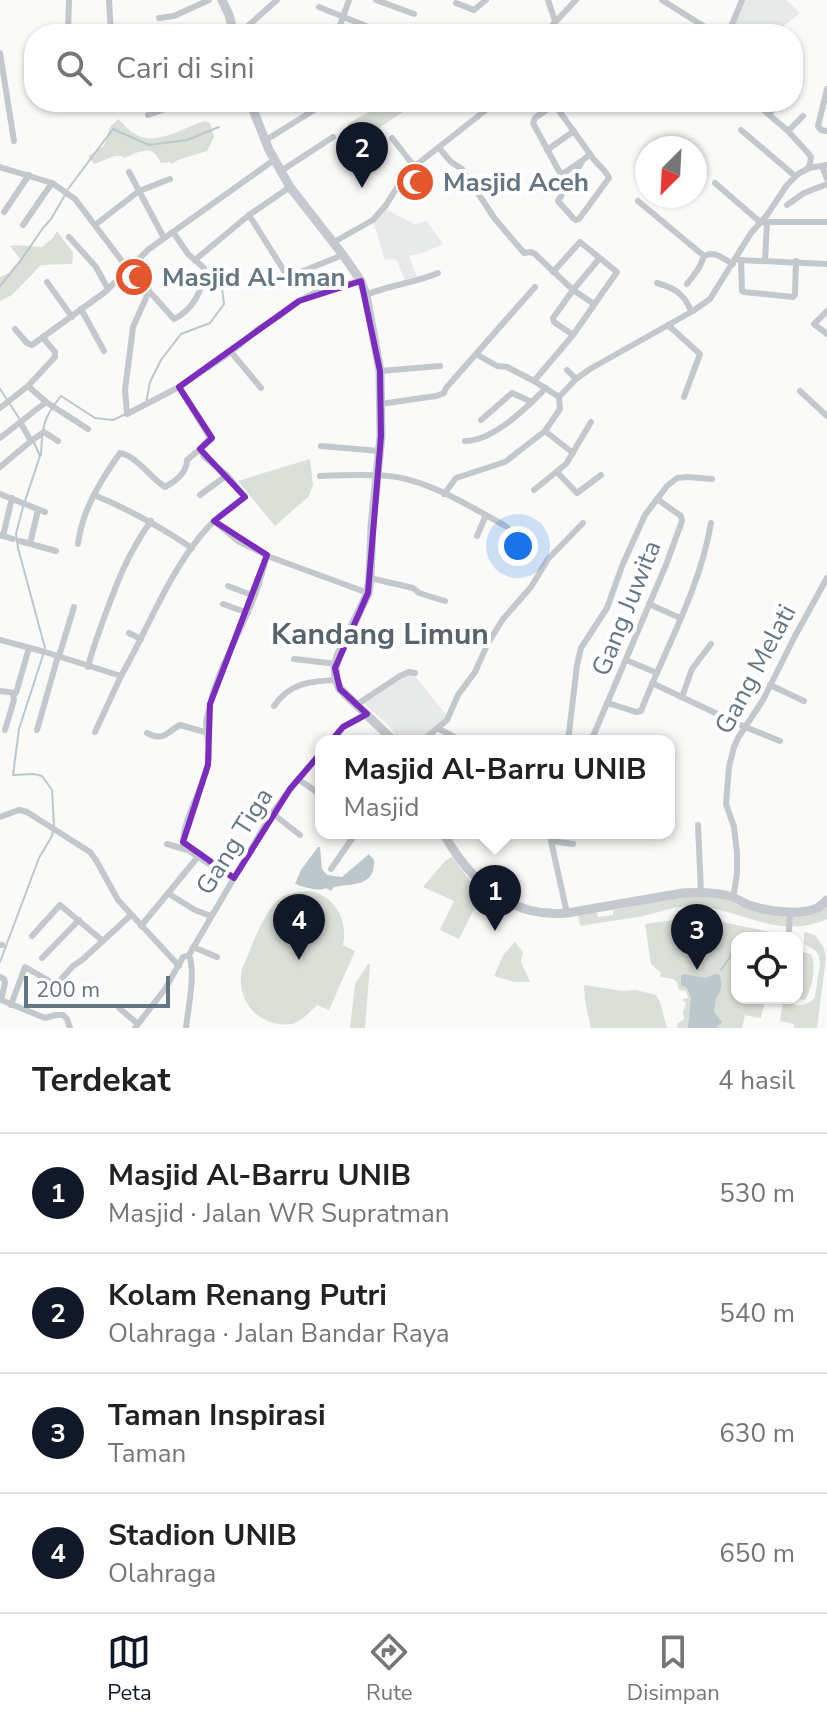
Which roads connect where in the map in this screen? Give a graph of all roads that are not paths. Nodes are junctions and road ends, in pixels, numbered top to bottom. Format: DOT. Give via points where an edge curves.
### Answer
graph roads {
  1 [pos="69,0"];
  2 [pos="109,0"];
  3 [pos="209,0"];
  4 [pos="222,0"];
  5 [pos="277,0"];
  6 [pos="349,0"];
  7 [pos="376,0"];
  8 [pos="486,0"];
  9 [pos="548,0"];
  10 [pos="576,0"];
  11 [pos="662,0"];
  12 [pos="742,0"];
  13 [pos="456,3"];
  14 [pos="319,7"];
  15 [pos="414,14"];
  16 [pos="343,17"];
  17 [pos="159,18"];
  18 [pos="555,21"];
  19 [pos="68,24"];
  20 [pos="110,24"];
  21 [pos="233,24"];
  22 [pos="251,24"];
  23 [pos="341,24"];
  24 [pos="361,24"];
  25 [pos="552,24"];
  26 [pos="700,24"];
  27 [pos="732,24"];
  28 [pos="0,53"];
  29 [pos="827,89"];
  30 [pos="3,96"];
  31 [pos="826,98"];
  32 [pos="157,112"];
  33 [pos="254,112"];
  34 [pos="311,112"];
  35 [pos="484,112"];
  36 [pos="560,112"];
  37 [pos="766,112"];
  38 [pos="542,113"];
  39 [pos="769,114"];
  40 [pos="148,115"];
  41 [pos="803,116"];
  42 [pos="10,120"];
  43 [pos="0,124"];
  44 [pos="741,130"];
  45 [pos="574,131"];
  46 [pos="788,131"];
  47 [pos="827,131"];
  48 [pos="333,137"];
  49 [pos="392,138"];
  50 [pos="266,140"];
  51 [pos="14,141"];
  52 [pos="439,148"];
  53 [pos="547,150"];
  54 [pos="590,154"];
  55 [pos="274,160"];
  56 [pos="583,160"];
  57 [pos="414,166"];
  58 [pos="824,166"];
  59 [pos="0,167"];
  60 [pos="809,168"];
  61 [pos="281,171"];
  62 [pos="129,172"];
  63 [pos="29,175"];
  64 [pos="561,175"];
  65 [pos="795,176"];
  66 [pos="170,179"];
  67 [pos="827,182"];
  68 [pos="52,183"];
  69 [pos="715,183"];
  70 [pos="567,186"];
  71 [pos="290,187"];
  72 [pos="139,191"];
  73 [pos="787,205"];
  74 [pos="646,208"];
  75 [pos="4,212"];
  76 [pos="249,215"];
  77 [pos="763,222"];
  78 [pos="827,222"];
  79 [pos="23,225"];
  80 [pos="95,225"];
  81 [pos="173,232"];
  82 [pos="69,237"];
  83 [pos="164,238"];
  84 [pos="332,243"];
  85 [pos="343,255"];
  86 [pos="704,256"];
  87 [pos="599,259"];
  88 [pos="195,260"];
  89 [pos="737,261"];
  90 [pos="765,261"];
  91 [pos="796,261"];
  92 [pos="134,262"];
  93 [pos="827,264"];
  94 [pos="128,269"];
  95 [pos="552,271"];
  96 [pos="438,273"];
  97 [pos="361,281"];
  98 [pos="47,282"];
  99 [pos="657,283"];
  100 [pos="687,284"];
  101 [pos="535,287"];
  102 [pos="108,289"];
  103 [pos="573,290"];
  104 [pos="149,291"];
  105 [pos="366,295"];
  106 [pos="594,304"];
  107 [pos="81,309"];
  108 [pos="691,311"];
  109 [pos="827,311"];
  110 [pos="72,317"];
  111 [pos="668,325"];
  112 [pos="15,329"];
  113 [pos="827,334"];
  114 [pos="573,335"];
  115 [pos="43,338"];
  116 [pos="104,351"];
  117 [pos="231,352"];
  118 [pos="476,354"];
  119 [pos="440,366"];
  120 [pos="567,370"];
  121 [pos="380,371"];
  122 [pos="576,379"];
  123 [pos="534,381"];
  124 [pos="28,386"];
  125 [pos="179,387"];
  126 [pos="261,388"];
  127 [pos="546,388"];
  128 [pos="800,391"];
  129 [pos="559,397"];
  130 [pos="684,397"];
  131 [pos="532,402"];
  132 [pos="6,404"];
  133 [pos="50,404"];
  134 [pos="380,404"];
  135 [pos="827,416"];
  136 [pos="481,420"];
  137 [pos="21,421"];
  138 [pos="591,422"];
  139 [pos="88,429"];
  140 [pos="545,431"];
  141 [pos="36,437"];
  142 [pos="0,438"];
  143 [pos="58,441"];
  144 [pos="465,441"];
  145 [pos="321,446"];
  146 [pos="200,449"];
  147 [pos="380,451"];
  148 [pos="573,453"];
  149 [pos="0,467"];
  150 [pos="557,472"];
  151 [pos="227,475"];
  152 [pos="601,475"];
  153 [pos="320,476"];
  154 [pos="377,476"];
  155 [pos="712,479"];
  156 [pos="534,490"];
  157 [pos="0,494"];
  158 [pos="444,494"];
  159 [pos="94,495"];
  160 [pos="200,495"];
  161 [pos="12,498"];
  162 [pos="657,499"];
  163 [pos="486,515"];
  164 [pos="151,521"];
  165 [pos="214,521"];
  166 [pos="583,523"];
  167 [pos="711,523"];
  168 [pos="507,527"];
  169 [pos="1,536"];
  170 [pos="477,536"];
  171 [pos="30,544"];
  172 [pos="78,544"];
  173 [pos="192,548"];
  174 [pos="56,551"];
  175 [pos="267,555"];
  176 [pos="370,578"];
  177 [pos="827,578"];
  178 [pos="228,586"];
  179 [pos="368,593"];
  180 [pos="254,596"];
  181 [pos="445,601"];
  182 [pos="223,604"];
  183 [pos="649,604"];
  184 [pos="74,607"];
  185 [pos="248,613"];
  186 [pos="680,618"];
  187 [pos="305,630"];
  188 [pos="129,633"];
  189 [pos="141,639"];
  190 [pos="346,639"];
  191 [pos="0,640"];
  192 [pos="711,644"];
  193 [pos="29,648"];
  194 [pos="59,656"];
  195 [pos="294,659"];
  196 [pos="626,660"];
  197 [pos="337,664"];
  198 [pos="88,667"];
  199 [pos="415,673"];
  200 [pos="657,673"];
  201 [pos="121,676"];
  202 [pos="336,680"];
  203 [pos="652,683"];
  204 [pos="770,685"];
  205 [pos="0,691"];
  206 [pos="13,694"];
  207 [pos="682,697"];
  208 [pos="804,701"];
  209 [pos="608,703"];
  210 [pos="356,705"];
  211 [pos="274,706"];
  212 [pos="367,714"];
  213 [pos="745,727"];
  214 [pos="5,730"];
  215 [pos="37,730"];
  216 [pos="442,731"];
  217 [pos="95,732"];
  218 [pos="147,733"];
  219 [pos="208,733"];
  220 [pos="336,735"];
  221 [pos="389,735"];
  222 [pos="434,735"];
  223 [pos="442,735"];
  224 [pos="450,735"];
  225 [pos="569,735"];
  226 [pos="594,735"];
  227 [pos="780,741"];
  228 [pos="315,760"];
  229 [pos="298,779"];
  230 [pos="315,791"];
  231 [pos="272,813"];
  232 [pos="0,817"];
  233 [pos="698,825"];
  234 [pos="300,835"];
  235 [pos="352,839"];
  236 [pos="448,839"];
  237 [pos="551,839"];
  238 [pos="557,839"];
  239 [pos="167,844"];
  240 [pos="573,844"];
  241 [pos="184,849"];
  242 [pos="197,858"];
  243 [pos="331,869"];
  244 [pos="234,878"];
  245 [pos="701,892"];
  246 [pos="169,894"];
  247 [pos="733,898"];
  248 [pos="827,900"];
  249 [pos="790,912"];
  250 [pos="567,913"];
  251 [pos="131,915"];
  252 [pos="211,916"];
  253 [pos="79,920"];
  254 [pos="141,926"];
  255 [pos="789,930"];
  256 [pos="32,936"];
  257 [pos="103,941"];
  258 [pos="193,947"];
  259 [pos="189,955"];
  260 [pos="217,957"];
  261 [pos="42,958"];
  262 [pos="179,966"];
  263 [pos="0,977"];
  264 [pos="11,1005"];
  265 [pos="119,1008"];
  266 [pos="137,1026"];
  267 [pos="70,1028"];
  268 [pos="186,1028"];
  1 -- 19 [label="street"];
  2 -- 20 [label="street"];
  3 -- 17 [label="street"];
  4 -- 21 [label="highway"];
  5 -- 22 [label="street"];
  6 -- 16 [label="street"];
  7 -- 15 [label="street"];
  8 -- 13 [label="street" via="474,10"];
  9 -- 18 [label="street"];
  10 -- 18 [label="street"];
  11 -- 26 [label="street"];
  12 -- 27 [label="street"];
  14 -- 16 [label="street"];
  16 -- 23 [label="street"];
  16 -- 24 [label="street"];
  18 -- 25 [label="street"];
  28 -- 30 [label="street"];
  29 -- 31 [label="street"];
  30 -- 42 [label="street"];
  31 -- 47 [label="street" via="818,126"];
  32 -- 40 [label="street"];
  33 -- 50 [label="highway"];
  34 -- 50 [label="street"];
  35 -- 52 [label="street"];
  36 -- 45 [label="street"];
  37 -- 39 [label="street"];
  38 -- 53 [label="street" via="533,123"];
  39 -- 46 [label="street"];
  41 -- 46 [label="street"];
  42 -- 43 [label="street"];
  42 -- 51 [label="street"];
  44 -- 65 [label="street"];
  45 -- 53 [label="street"];
  45 -- 54 [label="street"];
  46 -- 60 [label="street" via="811,157"];
  48 -- 61 [label="street"];
  49 -- 57 [label="street"];
  50 -- 55 [label="highway"];
  52 -- 57 [label="street"];
  52 -- 95 [label="street" via="462,169 524,253 535,254"];
  53 -- 64 [label="street"];
  54 -- 56 [label="street"];
  54 -- 70 [label="street" via="609,178 579,219 558,201"];
  55 -- 61 [label="highway"];
  55 -- 81 [label="street"];
  56 -- 64 [label="street"];
  56 -- 70 [label="street"];
  57 -- 84 [label="street" via="373,220"];
  58 -- 60 [label="street"];
  58 -- 67 [label="street"];
  59 -- 63 [label="street"];
  60 -- 65 [label="street"];
  61 -- 71 [label="highway"];
  62 -- 72 [label="street"];
  63 -- 68 [label="street"];
  63 -- 75 [label="street"];
  64 -- 70 [label="street"];
  65 -- 77 [label="street"];
  66 -- 72 [label="street"];
  67 -- 73 [label="street"];
  68 -- 79 [label="street"];
  68 -- 80 [label="street" via="75,199"];
  69 -- 77 [label="street"];
  71 -- 76 [label="street"];
  71 -- 84 [label="highway"];
  72 -- 80 [label="street"];
  72 -- 83 [label="street"];
  74 -- 86 [label="street"];
  76 -- 85 [label="street" via="288,278"];
  76 -- 88 [label="street"];
  77 -- 78 [label="street"];
  77 -- 89 [label="street"];
  77 -- 90 [label="street"];
  80 -- 94 [label="street"];
  81 -- 83 [label="street"];
  81 -- 88 [label="street"];
  82 -- 102 [label="street"];
  83 -- 92 [label="street"];
  84 -- 85 [label="highway"];
  85 -- 97 [label="highway"];
  86 -- 89 [label="street"];
  86 -- 100 [label="street"];
  87 -- 95 [label="street" via="579,242"];
  87 -- 103 [label="street"];
  87 -- 106 [label="street" via="617,272"];
  88 -- 104 [label="street" via="204,270 188,311 172,318"];
  89 -- 90 [label="street"];
  89 -- 91 [label="street" via="742,291 793,297"];
  89 -- 108 [label="street" via="710,299"];
  90 -- 91 [label="street"];
  91 -- 93 [label="street"];
  92 -- 94 [label="street"];
  92 -- 104 [label="street"];
  94 -- 102 [label="street"];
  95 -- 103 [label="street"];
  96 -- 105 [label="street"];
  97 -- 105 [label="highway"];
  97 -- 117 [label="street" via="308,296"];
  98 -- 110 [label="street"];
  99 -- 108 [label="street" via="679,292"];
  101 -- 118 [label="street"];
  102 -- 107 [label="street"];
  103 -- 106 [label="street"];
  103 -- 114 [label="street" via="553,320"];
  104 -- 125 [label="street" via="133,327 127,413"];
  105 -- 121 [label="highway"];
  106 -- 114 [label="street"];
  107 -- 110 [label="street"];
  107 -- 116 [label="street"];
  108 -- 111 [label="street"];
  109 -- 113 [label="street" via="814,324"];
  110 -- 115 [label="street"];
  111 -- 122 [label="street"];
  111 -- 130 [label="street" via="700,354"];
  112 -- 115 [label="street" via="32,345"];
  114 -- 123 [label="street"];
  115 -- 124 [label="street" via="55,357"];
  117 -- 125 [label="street"];
  117 -- 126 [label="street"];
  118 -- 123 [label="street"];
  118 -- 134 [label="street" via="444,393"];
  119 -- 121 [label="street"];
  120 -- 122 [label="street"];
  121 -- 134 [label="highway"];
  122 -- 129 [label="street"];
  123 -- 127 [label="street"];
  124 -- 132 [label="street"];
  124 -- 133 [label="street"];
  125 -- 146 [label="street" via="210,438"];
  127 -- 129 [label="street"];
  127 -- 131 [label="street"];
  128 -- 135 [label="street"];
  129 -- 140 [label="street" via="560,409"];
  131 -- 136 [label="street" via="512,393"];
  131 -- 144 [label="street" via="503,426"];
  133 -- 137 [label="street"];
  133 -- 139 [label="street"];
  134 -- 147 [label="highway"];
  137 -- 141 [label="street"];
  137 -- 142 [label="street"];
  138 -- 148 [label="street"];
  140 -- 148 [label="street"];
  140 -- 158 [label="street" via="505,462 456,478"];
  141 -- 143 [label="street"];
  141 -- 149 [label="street"];
  145 -- 147 [label="street"];
  146 -- 151 [label="street"];
  146 -- 159 [label="street" via="165,487 120,453"];
  147 -- 154 [label="highway"];
  148 -- 150 [label="street"];
  150 -- 152 [label="street" via="577,493"];
  150 -- 156 [label="street"];
  151 -- 160 [label="street"];
  151 -- 165 [label="street" via="245,497"];
  153 -- 154 [label="street"];
  154 -- 158 [label="street" via="411,480"];
  154 -- 176 [label="highway"];
  155 -- 162 [label="street" via="677,478"];
  157 -- 161 [label="street"];
  158 -- 163 [label="street"];
  159 -- 164 [label="street"];
  159 -- 172 [label="street"];
  161 -- 169 [label="street"];
  161 -- 171 [label="street" via="42,511"];
  162 -- 183 [label="street, Gang Juwita" via="682,518"];
  162 -- 225 [label="street" via="645,515 607,608 581,648"];
  163 -- 168 [label="street"];
  163 -- 170 [label="street"];
  164 -- 173 [label="street"];
  164 -- 198 [label="street" via="122,568"];
  165 -- 173 [label="street"];
  165 -- 175 [label="street"];
  166 -- 216 [label="street" via="503,619"];
  167 -- 186 [label="street"];
  169 -- 171 [label="street"];
  171 -- 174 [label="street"];
  173 -- 189 [label="street"];
  175 -- 179 [label="street"];
  175 -- 180 [label="street"];
  176 -- 179 [label="highway"];
  176 -- 181 [label="street"];
  177 -- 204 [label="street, Gang Melati"];
  178 -- 180 [label="street"];
  179 -- 190 [label="highway"];
  180 -- 185 [label="street"];
  182 -- 185 [label="street"];
  183 -- 186 [label="street"];
  183 -- 196 [label="street, Gang Juwita"];
  184 -- 194 [label="street"];
  185 -- 219 [label="street" via="210,704"];
  186 -- 200 [label="street"];
  187 -- 190 [label="street"];
  188 -- 189 [label="street"];
  189 -- 201 [label="street"];
  190 -- 197 [label="highway"];
  191 -- 193 [label="street"];
  192 -- 207 [label="street" via="692,669"];
  193 -- 194 [label="street"];
  193 -- 206 [label="street"];
  194 -- 198 [label="street"];
  194 -- 215 [label="street"];
  195 -- 197 [label="street"];
  196 -- 200 [label="street"];
  196 -- 209 [label="street, Gang Juwita"];
  197 -- 202 [label="highway"];
  198 -- 201 [label="street"];
  199 -- 210 [label="street" via="400,676"];
  200 -- 203 [label="street"];
  201 -- 217 [label="street"];
  202 -- 210 [label="highway"];
  202 -- 211 [label="street" via="289,688"];
  203 -- 207 [label="street"];
  203 -- 209 [label="street" via="641,712"];
  204 -- 208 [label="street"];
  204 -- 213 [label="street, Gang Melati"];
  205 -- 206 [label="street"];
  206 -- 214 [label="street"];
  207 -- 213 [label="street"];
  209 -- 226 [label="street, Gang Juwita"];
  210 -- 212 [label="highway"];
  212 -- 220 [label="street"];
  212 -- 221 [label="highway"];
  213 -- 227 [label="street"];
  213 -- 247 [label="street, Gang Melati" via="732,756 726,804 737,853"];
  216 -- 222 [label="street"];
  216 -- 223 [label="street"];
  216 -- 224 [label="street"];
  218 -- 219 [label="street" via="165,736 180,725"];
  219 -- 241 [label="street" via="208,765 187,820"];
  228 -- 229 [label="street, Gang Tiga"];
  229 -- 230 [label="street"];
  229 -- 231 [label="street, Gang Tiga"];
  231 -- 234 [label="street"];
  231 -- 244 [label="street, Gang Tiga"];
  232 -- 251 [label="street" via="22,811 90,852"];
  233 -- 245 [label="street"];
  235 -- 243 [label="street"];
  236 -- 250 [label="highway" via="479,883 497,896 538,913"];
  237 -- 250 [label="street"];
  238 -- 240 [label="street"];
  239 -- 241 [label="street"];
  241 -- 242 [label="street"];
  242 -- 244 [label="street"];
  242 -- 246 [label="street"];
  244 -- 252 [label="street, Gang Tiga"];
  245 -- 247 [label="highway"];
  245 -- 250 [label="highway"];
  246 -- 252 [label="street"];
  246 -- 254 [label="street"];
  247 -- 249 [label="highway"];
  248 -- 249 [label="highway" via="817,908"];
  249 -- 255 [label="street"];
  251 -- 254 [label="street"];
  251 -- 257 [label="street"];
  252 -- 258 [label="street, Gang Tiga"];
  253 -- 256 [label="street" via="60,905"];
  253 -- 257 [label="street"];
  253 -- 261 [label="street"];
  254 -- 262 [label="street"];
  257 -- 264 [label="street" via="56,985 25,967"];
  258 -- 259 [label="street, Gang Tiga"];
  258 -- 260 [label="street"];
  259 -- 262 [label="street"];
  259 -- 268 [label="street" via="193,972"];
  262 -- 266 [label="street"];
  263 -- 264 [label="street" via="5,983 1,1000"];
  264 -- 267 [label="street" via="45,1018 63,1015"];
  265 -- 266 [label="street"];
}
